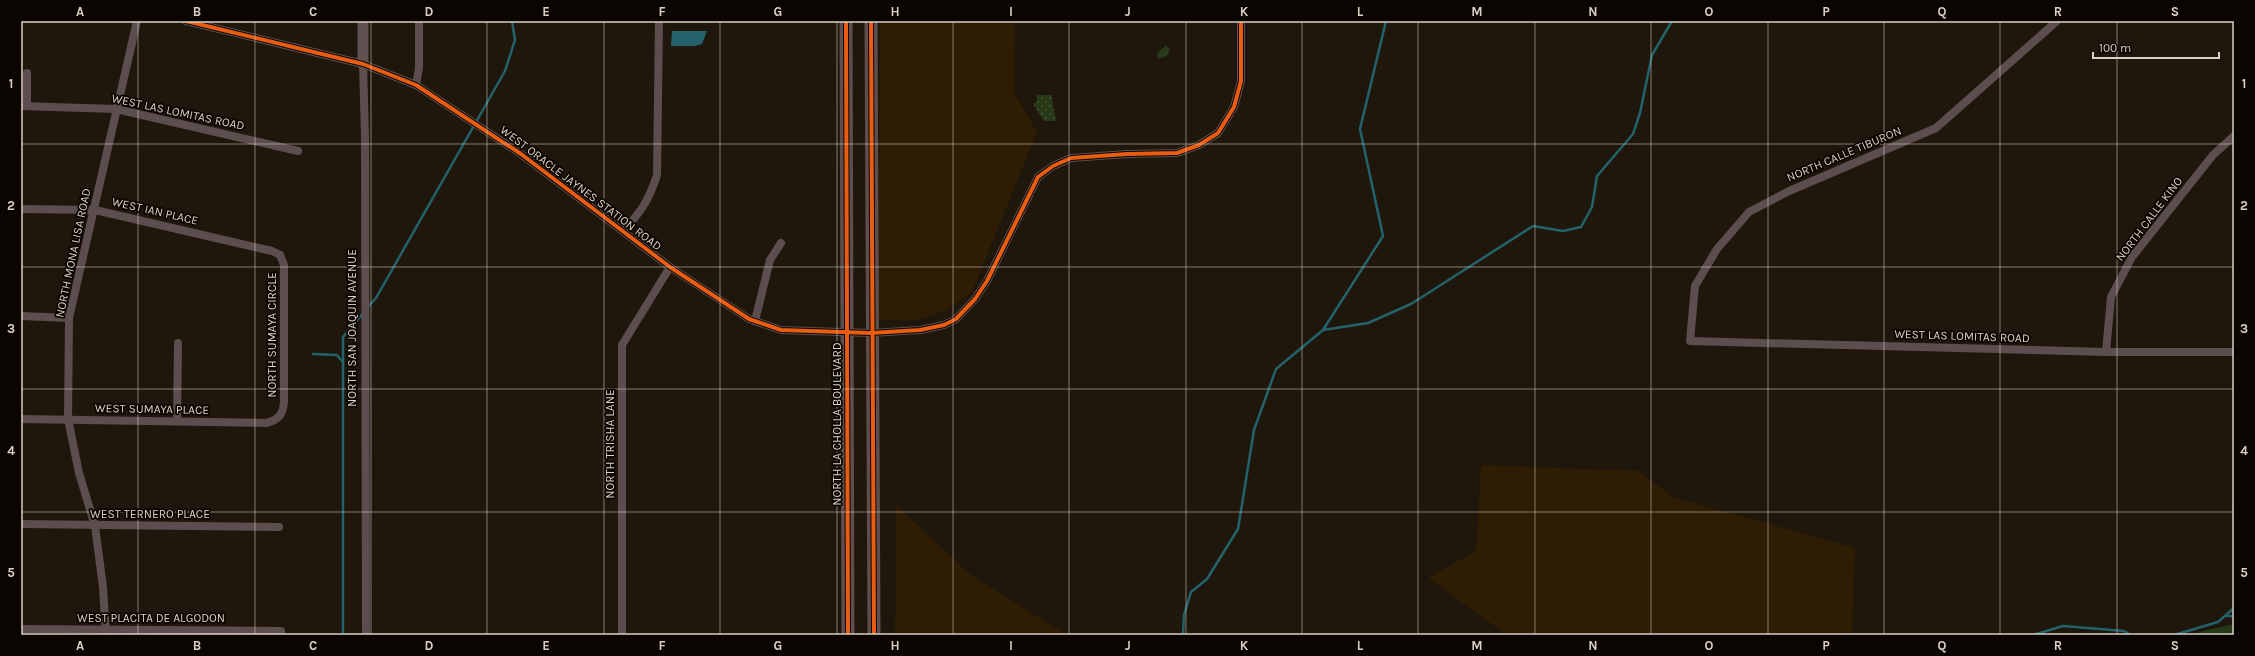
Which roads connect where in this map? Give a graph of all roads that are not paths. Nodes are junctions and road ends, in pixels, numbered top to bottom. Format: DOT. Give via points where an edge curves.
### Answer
graph roads {
  1 [pos="137,21"];
  2 [pos="186,21"];
  3 [pos="363,21"];
  4 [pos="419,21"];
  5 [pos="659,21"];
  6 [pos="846,21"];
  7 [pos="871,21"];
  8 [pos="1242,21"];
  9 [pos="2058,21"];
  10 [pos="363,64"];
  11 [pos="27,73"];
  12 [pos="416,85"];
  13 [pos="24,106"];
  14 [pos="116,109"];
  15 [pos="2234,136"];
  16 [pos="298,151"];
  17 [pos="21,209"];
  18 [pos="95,210"];
  19 [pos="623,231"];
  20 [pos="781,243"];
  21 [pos="282,253"];
  22 [pos="670,267"];
  23 [pos="21,316"];
  24 [pos="69,318"];
  25 [pos="755,321"];
  26 [pos="847,332"];
  27 [pos="871,333"];
  28 [pos="1690,340"];
  29 [pos="178,343"];
  30 [pos="2106,352"];
  31 [pos="2234,352"];
  32 [pos="283,418"];
  33 [pos="21,419"];
  34 [pos="68,419"];
  35 [pos="177,421"];
  36 [pos="21,524"];
  37 [pos="95,526"];
  38 [pos="279,527"];
  39 [pos="21,629"];
  40 [pos="281,631"];
  41 [pos="106,633"];
  42 [pos="366,635"];
  43 [pos="622,635"];
  44 [pos="848,635"];
  45 [pos="874,635"];
  1 -- 14 [label="street, NORTH MONA LISA ROAD"];
  2 -- 10 [label="street, WEST ORACLE JAYNES STATION ROAD"];
  3 -- 10 [label="street, NORTH SAN JOAQUIN AVENUE"];
  4 -- 12 [label="street" via="419,68"];
  5 -- 19 [label="street" via="657,175 650,197 641,212"];
  6 -- 26 [label="main road, NORTH LA CHOLLA BOULEVARD"];
  7 -- 27 [label="main road"];
  8 -- 27 [label="street, WEST ORACLE JAYNES STATION ROAD" via="1241,81 1234,107 1218,133 1199,145 1177,154 1071,158 1053,166 1038,178 987,280 956,319 944,325 920,330"];
  9 -- 28 [label="street, NORTH CALLE TIBURON" via="1936,128 1788,192 1749,212 1717,249 1695,286"];
  10 -- 12 [label="street, WEST ORACLE JAYNES STATION ROAD"];
  10 -- 42 [label="street, NORTH SAN JOAQUIN AVENUE"];
  11 -- 13 [label="street, WEST LAS LOMITAS ROAD"];
  12 -- 19 [label="street, WEST ORACLE JAYNES STATION ROAD" via="521,154"];
  13 -- 14 [label="street, WEST LAS LOMITAS ROAD"];
  14 -- 16 [label="street, WEST LAS LOMITAS ROAD"];
  14 -- 18 [label="street, NORTH MONA LISA ROAD"];
  15 -- 30 [label="street, NORTH CALLE KINO" via="2213,155 2132,257 2111,297"];
  17 -- 18 [label="street, WEST IAN PLACE"];
  18 -- 21 [label="street, WEST IAN PLACE"];
  18 -- 24 [label="street, NORTH MONA LISA ROAD"];
  19 -- 22 [label="street, WEST ORACLE JAYNES STATION ROAD"];
  20 -- 25 [label="street" via="770,260 761,282"];
  21 -- 32 [label="street, NORTH SUMAYA CIRCLE"];
  22 -- 25 [label="street, WEST ORACLE JAYNES STATION ROAD"];
  22 -- 43 [label="street, NORTH TRISHA LANE" via="622,345"];
  23 -- 24 [label="street"];
  24 -- 34 [label="street, NORTH MONA LISA ROAD"];
  25 -- 26 [label="street, WEST ORACLE JAYNES STATION ROAD" via="781,330"];
  26 -- 27 [label="street, WEST ORACLE JAYNES STATION ROAD"];
  26 -- 44 [label="main road, NORTH LA CHOLLA BOULEVARD"];
  27 -- 45 [label="main road"];
  28 -- 30 [label="street, WEST LAS LOMITAS ROAD"];
  29 -- 35 [label="street"];
  30 -- 31 [label="street, WEST LAS LOMITAS ROAD"];
  32 -- 35 [label="street, WEST SUMAYA PLACE" via="266,423"];
  33 -- 34 [label="street, WEST SUMAYA PLACE"];
  34 -- 35 [label="street, WEST SUMAYA PLACE"];
  34 -- 37 [label="street, NORTH MONA LISA ROAD" via="79,473"];
  36 -- 37 [label="street, WEST TERNERO PLACE"];
  37 -- 38 [label="street, WEST TERNERO PLACE"];
  37 -- 41 [label="street, NORTH MONA LISA ROAD"];
  39 -- 41 [label="street, WEST PLACITA DE ALGODON"];
  40 -- 41 [label="street, WEST PLACITA DE ALGODON"];
}
